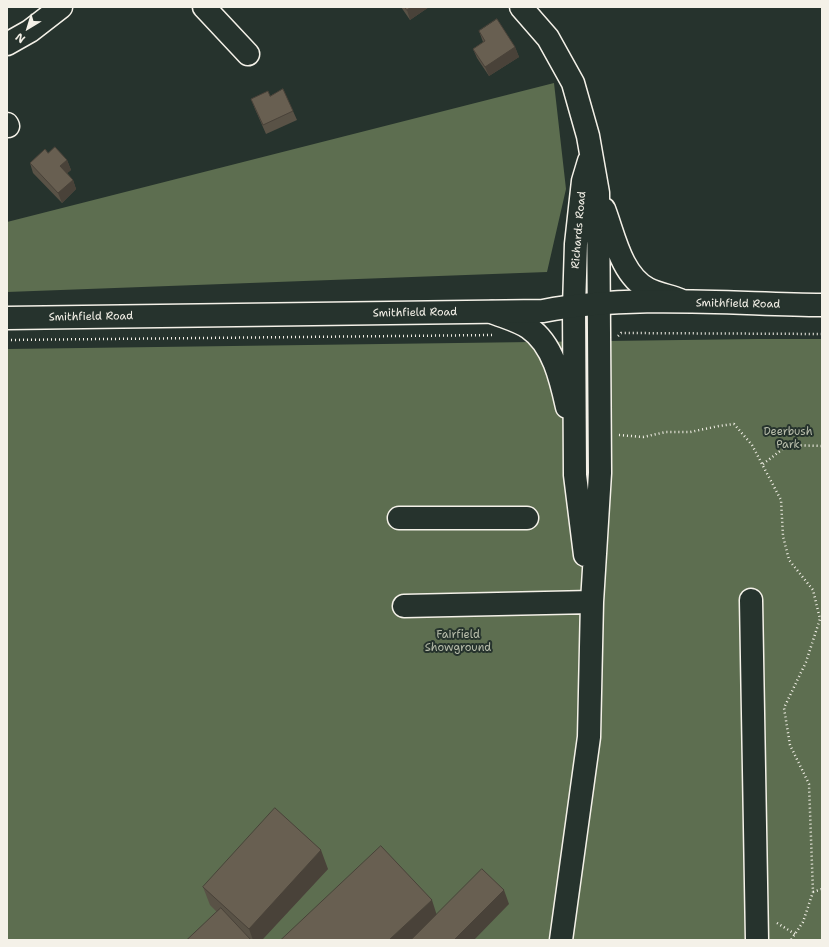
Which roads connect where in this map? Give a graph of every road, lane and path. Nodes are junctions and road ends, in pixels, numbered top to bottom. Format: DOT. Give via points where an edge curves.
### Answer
graph roads {
  1 [pos="61,7"];
  2 [pos="204,7"];
  3 [pos="521,7"];
  4 [pos="7,44"];
  5 [pos="248,54"];
  6 [pos="591,154"];
  7 [pos="598,193"];
  8 [pos="688,302"];
  9 [pos="599,305"];
  10 [pos="822,305"];
  11 [pos="574,307"];
  12 [pos="492,312"];
  13 [pos="7,318"];
  14 [pos="822,334"];
  15 [pos="496,335"];
  16 [pos="613,339"];
  17 [pos="7,340"];
  18 [pos="575,437"];
  19 [pos="822,446"];
  20 [pos="763,464"];
  21 [pos="399,518"];
  22 [pos="528,518"];
  23 [pos="751,600"];
  24 [pos="592,602"];
  25 [pos="404,606"];
  26 [pos="822,889"];
  27 [pos="813,892"];
  28 [pos="561,940"];
  29 [pos="757,940"];
  1 -- 4 [label="main road" via="30,31"];
  2 -- 5 [label="main road"];
  3 -- 6 [label="main road, Richards Road" via="548,38 573,83"];
  6 -- 7 [label="main road, Richards Road"];
  6 -- 11 [label="main road, Richards Road" via="583,181 576,244"];
  7 -- 8 [label="main road, Richards Road" via="622,257 632,275 648,289"];
  7 -- 9 [label="main road, Richards Road"];
  8 -- 9 [label="main road, Smithfield Road"];
  8 -- 10 [label="main road, Smithfield Road"];
  9 -- 11 [label="main road, Smithfield Road"];
  9 -- 24 [label="main road, Richards Road" via="600,473"];
  11 -- 12 [label="main road, Smithfield Road" via="543,311"];
  11 -- 18 [label="main road, Richards Road"];
  12 -- 13 [label="main road, Smithfield Road"];
  12 -- 18 [label="main road" via="528,327 541,338 566,399"];
  14 -- 16 [label="path" via="621,334"];
  15 -- 17 [label="path"];
  18 -- 24 [label="main road" via="575,475"];
  19 -- 20 [label="path" via="788,445"];
  21 -- 22 [label="main road"];
  23 -- 29 [label="main road"];
  24 -- 25 [label="main road"];
  24 -- 28 [label="main road" via="589,737"];
  26 -- 27 [label="path"];
}
